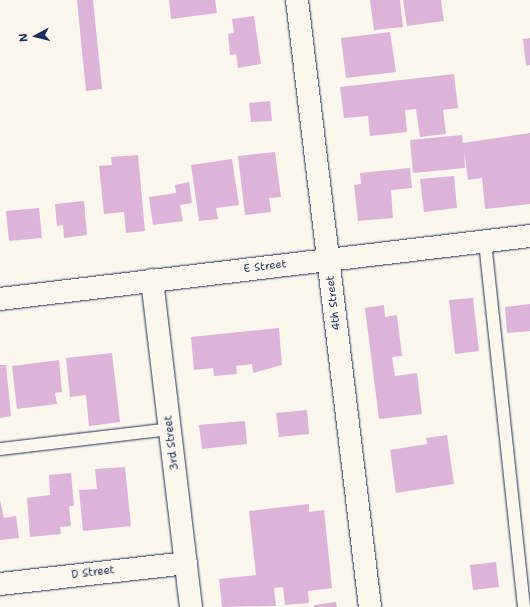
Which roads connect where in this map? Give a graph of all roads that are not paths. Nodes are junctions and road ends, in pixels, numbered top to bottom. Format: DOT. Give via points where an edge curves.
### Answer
graph roads {
  1 [pos="297,0"];
  2 [pos="530,236"];
  3 [pos="485,242"];
  4 [pos="329,259"];
  5 [pos="152,280"];
  6 [pos="0,299"];
  7 [pos="170,429"];
  8 [pos="0,449"];
  9 [pos="186,563"];
  10 [pos="0,584"];
  11 [pos="191,607"];
  12 [pos="370,607"];
  13 [pos="524,607"];
  1 -- 4 [label="street, 4th Street"];
  2 -- 3 [label="street, E Street"];
  3 -- 4 [label="street, E Street"];
  3 -- 13 [label="lane"];
  4 -- 5 [label="street, E Street"];
  4 -- 12 [label="street, 4th Street"];
  5 -- 6 [label="street, E Street"];
  5 -- 7 [label="street, 3rd Street"];
  7 -- 8 [label="lane"];
  7 -- 9 [label="street, 3rd Street"];
  9 -- 10 [label="street, D Street"];
  9 -- 11 [label="street, 3rd Street"];
}
